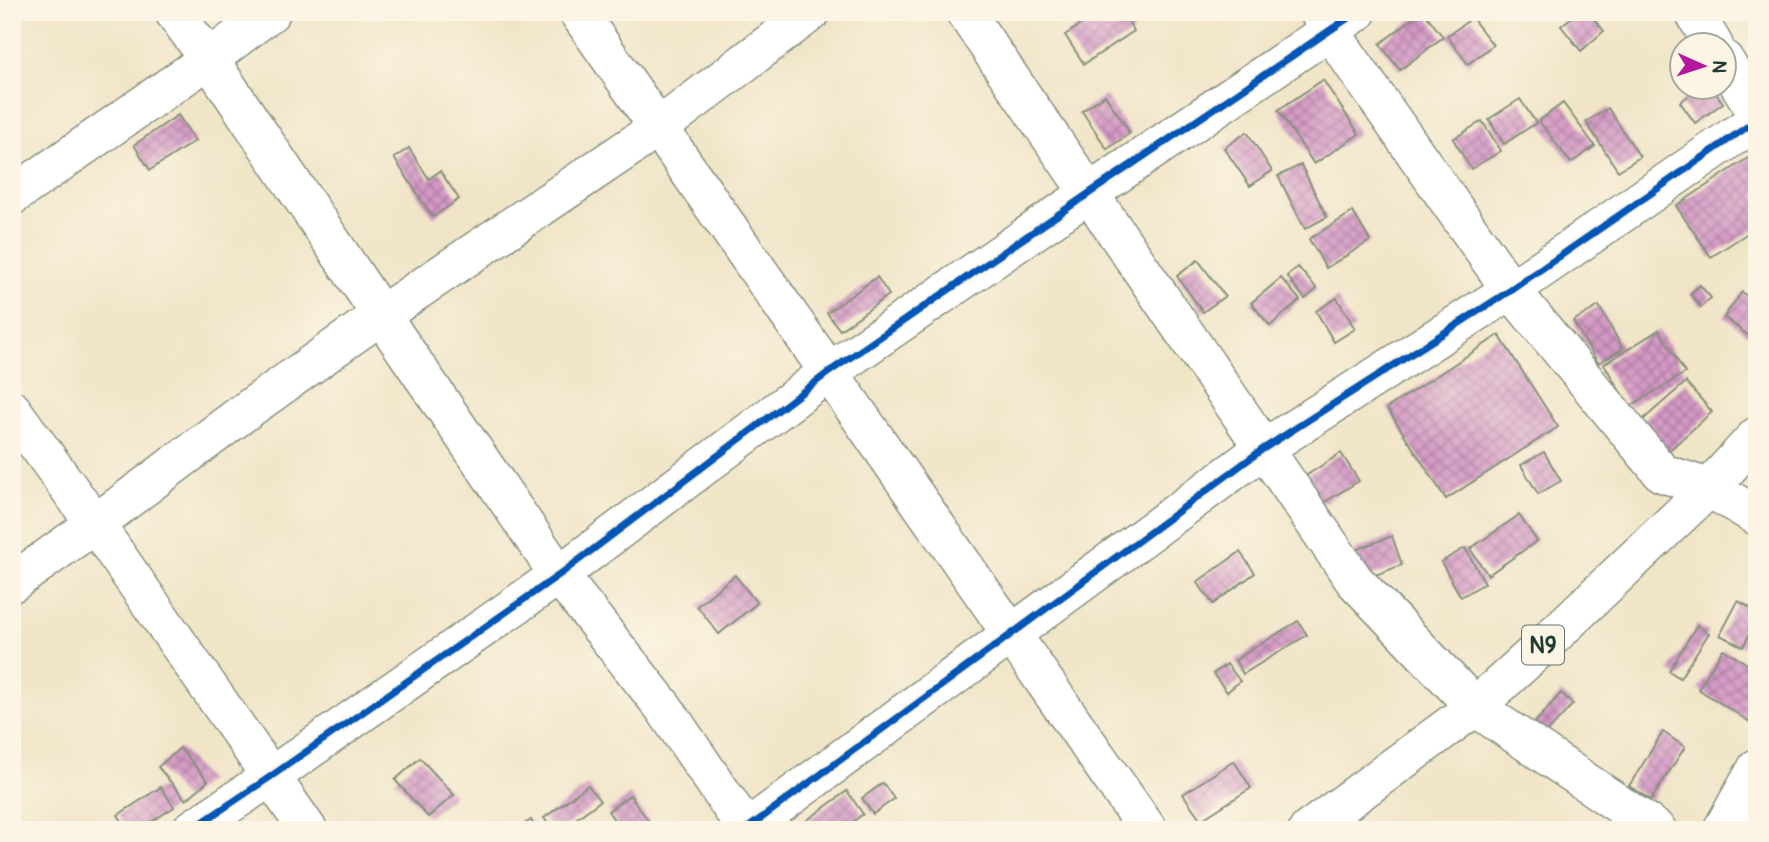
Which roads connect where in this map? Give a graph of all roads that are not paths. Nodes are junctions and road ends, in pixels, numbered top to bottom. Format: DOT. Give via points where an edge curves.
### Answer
graph roads {
  1 [pos="174,12"];
  2 [pos="271,12"];
  3 [pos="578,12"];
  4 [pos="811,12"];
  5 [pos="965,12"];
  6 [pos="1693,12"];
  7 [pos="1335,18"];
  8 [pos="1705,32"];
  9 [pos="209,59"];
  10 [pos="1738,82"];
  11 [pos="1757,113"];
  12 [pos="1757,120"];
  13 [pos="658,128"];
  14 [pos="1088,194"];
  15 [pos="12,196"];
  16 [pos="1511,290"];
  17 [pos="381,315"];
  18 [pos="830,372"];
  19 [pos="12,410"];
  20 [pos="1757,436"];
  21 [pos="1263,449"];
  22 [pos="1709,488"];
  23 [pos="1757,516"];
  24 [pos="95,524"];
  25 [pos="559,575"];
  26 [pos="12,583"];
  27 [pos="1012,634"];
  28 [pos="1475,707"];
  29 [pos="1757,768"];
  30 [pos="270,777"];
  31 [pos="746,829"];
  32 [pos="191,830"];
  33 [pos="308,830"];
  34 [pos="1147,830"];
  35 [pos="1308,830"];
  36 [pos="1657,830"];
  37 [pos="1722,830"];
  1 -- 9 [label="street"];
  2 -- 9 [label="street"];
  3 -- 13 [label="street"];
  4 -- 13 [label="street"];
  5 -- 14 [label="street"];
  6 -- 8 [label="street"];
  7 -- 14 [label="street"];
  7 -- 16 [label="street"];
  9 -- 15 [label="street"];
  9 -- 17 [label="street"];
  10 -- 11 [label="street"];
  12 -- 16 [label="street"];
  13 -- 17 [label="street"];
  13 -- 18 [label="street"];
  14 -- 18 [label="street"];
  14 -- 21 [label="street"];
  16 -- 21 [label="street"];
  16 -- 22 [label="street" via="1662,473"];
  17 -- 24 [label="street"];
  17 -- 25 [label="street"];
  18 -- 25 [label="street"];
  18 -- 27 [label="street"];
  19 -- 24 [label="street"];
  20 -- 22 [label="street, N9"];
  21 -- 27 [label="street"];
  21 -- 28 [label="street" via="1354,580"];
  22 -- 23 [label="street"];
  22 -- 28 [label="street, N9"];
  24 -- 26 [label="street"];
  24 -- 30 [label="street"];
  25 -- 30 [label="street"];
  25 -- 31 [label="street" via="664,708"];
  27 -- 31 [label="street"];
  27 -- 34 [label="street"];
  28 -- 35 [label="street, N9"];
  28 -- 36 [label="street"];
  29 -- 37 [label="street"];
  30 -- 32 [label="street"];
  30 -- 33 [label="street"];
}
